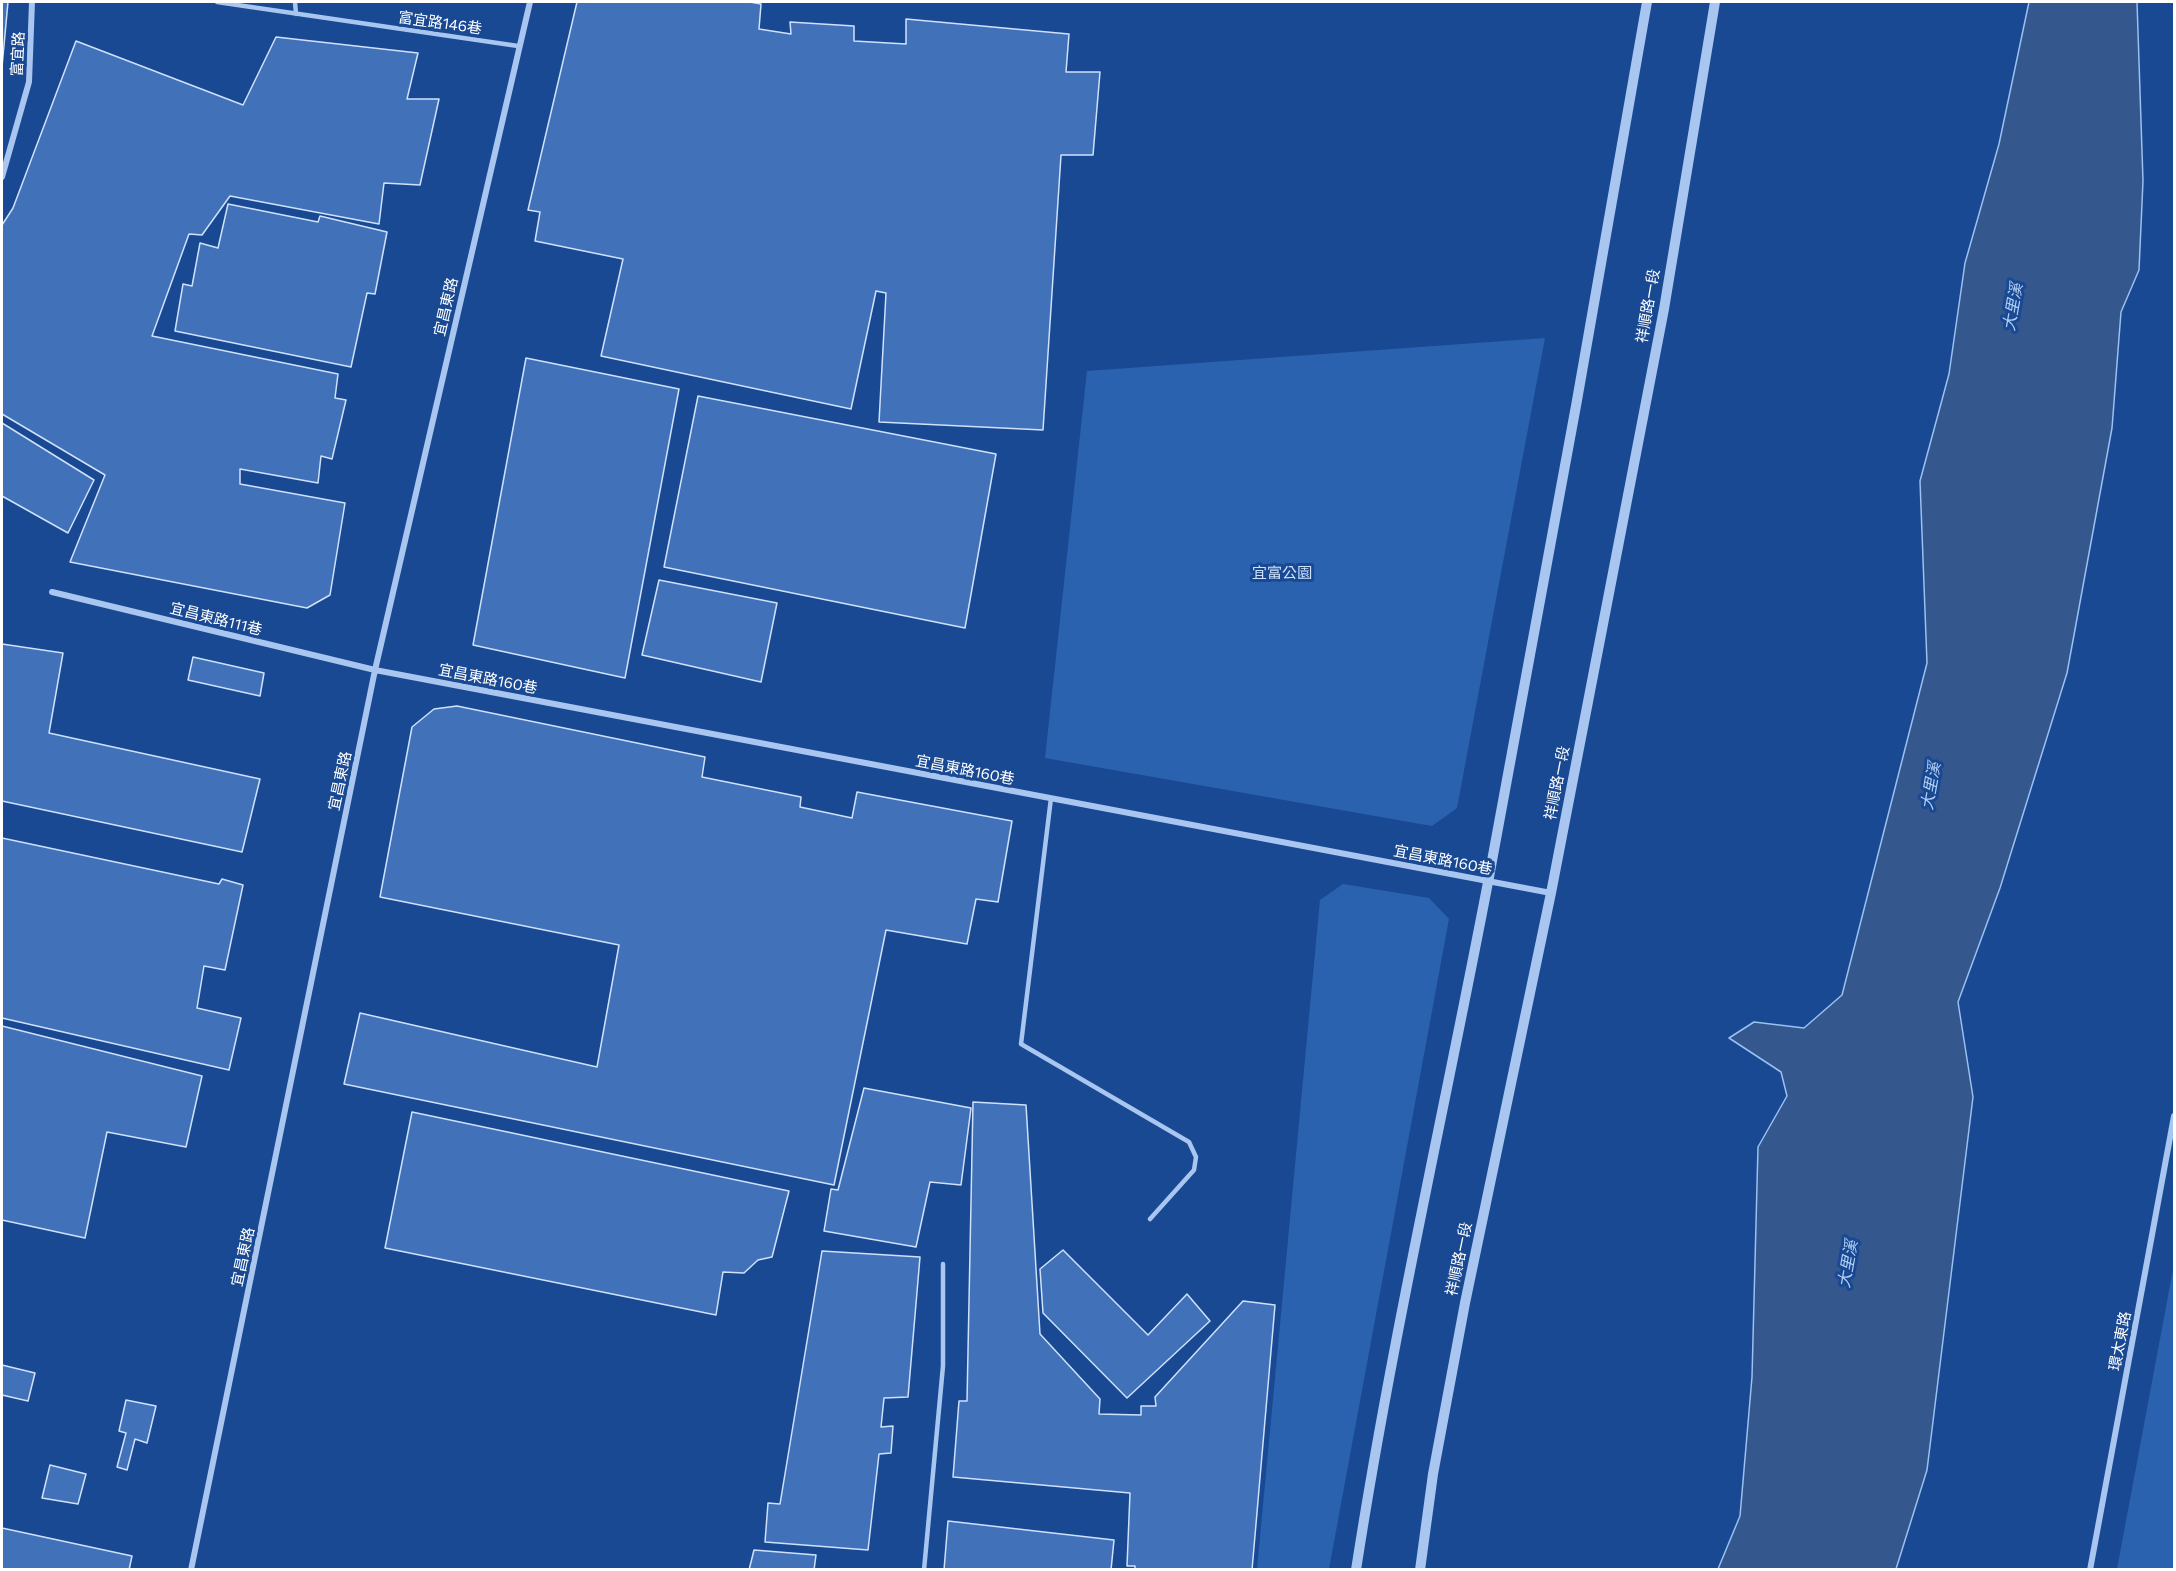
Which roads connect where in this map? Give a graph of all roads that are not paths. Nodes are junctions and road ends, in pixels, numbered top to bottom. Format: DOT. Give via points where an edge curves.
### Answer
graph roads {
  1 [pos="32,2"];
  2 [pos="217,2"];
  3 [pos="295,2"];
  4 [pos="530,2"];
  5 [pos="1647,2"];
  6 [pos="1715,2"];
  7 [pos="296,14"];
  8 [pos="518,46"];
  9 [pos="2,177"];
  10 [pos="52,592"];
  11 [pos="375,670"];
  12 [pos="1051,798"];
  13 [pos="1488,881"];
  14 [pos="1551,893"];
  15 [pos="2175,1116"];
  16 [pos="1150,1219"];
  17 [pos="943,1264"];
  18 [pos="191,1569"];
  19 [pos="924,1569"];
  20 [pos="1356,1569"];
  21 [pos="1420,1569"];
  22 [pos="2090,1569"];
  1 -- 9 [label="street, 富宜路" via="29,82"];
  2 -- 7 [label="lane, 富宜路146巷"];
  3 -- 7 [label="lane"];
  4 -- 8 [label="street, 宜昌東路"];
  5 -- 13 [label="street" via="1583,377"];
  6 -- 14 [label="street, 祥順路一段" via="1664,309"];
  7 -- 8 [label="lane, 富宜路146巷"];
  8 -- 11 [label="street, 宜昌東路"];
  10 -- 11 [label="street, 宜昌東路111巷"];
  11 -- 12 [label="street, 宜昌東路160巷"];
  11 -- 18 [label="street, 宜昌東路"];
  12 -- 13 [label="street, 宜昌東路160巷"];
  12 -- 16 [label="lane" via="1021,1044 1189,1142 1196,1156 1194,1170"];
  13 -- 14 [label="street, 宜昌東路160巷"];
  13 -- 20 [label="street" via="1401,1313"];
  14 -- 21 [label="street, 祥順路一段" via="1463,1314"];
  15 -- 22 [label="street, 環太東路"];
  17 -- 19 [label="lane" via="943,1366"];
}
